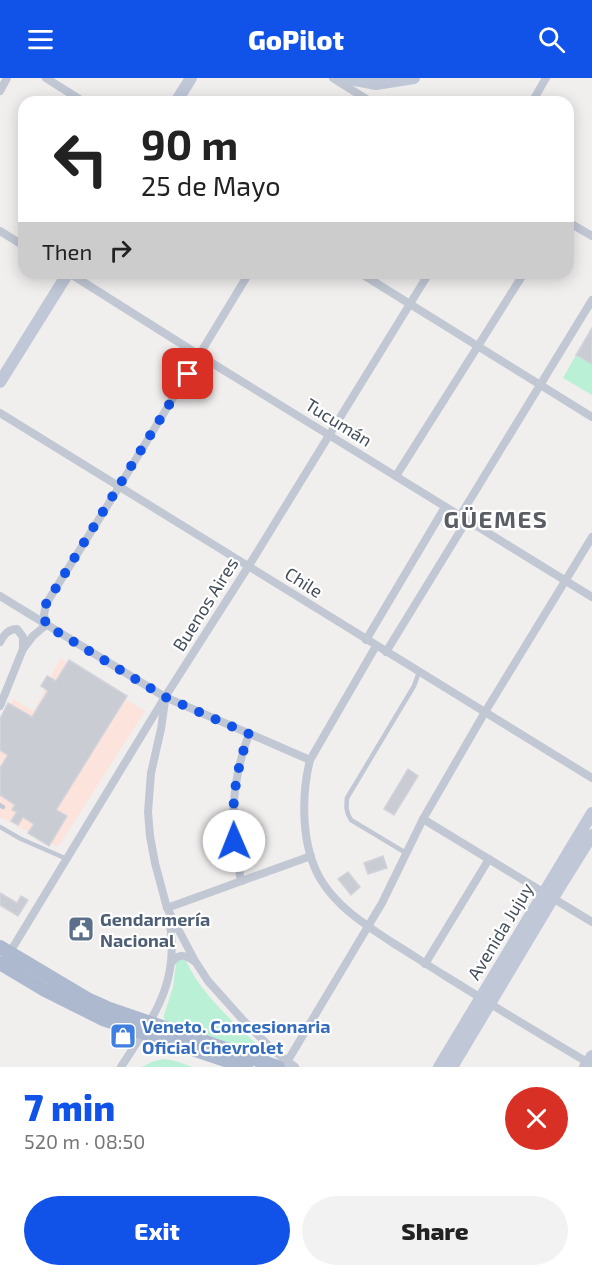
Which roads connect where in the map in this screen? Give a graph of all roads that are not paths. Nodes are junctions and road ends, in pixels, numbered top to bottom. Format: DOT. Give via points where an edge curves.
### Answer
graph roads {
  1 [pos="7,78"];
  2 [pos="46,78"];
  3 [pos="191,78"];
  4 [pos="333,78"];
  5 [pos="345,78"];
  6 [pos="414,78"];
  7 [pos="546,78"];
  8 [pos="361,80"];
  9 [pos="0,90"];
  10 [pos="74,96"];
  11 [pos="180,96"];
  12 [pos="355,96"];
  13 [pos="358,96"];
  14 [pos="536,96"];
  15 [pos="574,226"];
  16 [pos="0,231"];
  17 [pos="592,236"];
  18 [pos="18,242"];
  19 [pos="65,279"];
  20 [pos="79,279"];
  21 [pos="245,279"];
  22 [pos="370,279"];
  23 [pos="425,279"];
  24 [pos="520,279"];
  25 [pos="592,300"];
  26 [pos="410,303"];
  27 [pos="478,346"];
  28 [pos="199,355"];
  29 [pos="0,382"];
  30 [pos="540,385"];
  31 [pos="0,413"];
  32 [pos="592,417"];
  33 [pos="329,435"];
  34 [pos="396,476"];
  35 [pos="119,487"];
  36 [pos="445,507"];
  37 [pos="464,518"];
  38 [pos="592,537"];
  39 [pos="248,567"];
  40 [pos="566,580"];
  41 [pos="0,596"];
  42 [pos="592,597"];
  43 [pos="46,625"];
  44 [pos="366,640"];
  45 [pos="0,642"];
  46 [pos="376,646"];
  47 [pos="23,649"];
  48 [pos="386,652"];
  49 [pos="419,672"];
  50 [pos="165,697"];
  51 [pos="0,706"];
  52 [pos="485,712"];
  53 [pos="249,734"];
  54 [pos="310,760"];
  55 [pos="592,778"];
  56 [pos="592,813"];
  57 [pos="423,819"];
  58 [pos="0,827"];
  59 [pos="592,835"];
  60 [pos="406,853"];
  61 [pos="311,856"];
  62 [pos="489,859"];
  63 [pos="67,860"];
  64 [pos="241,881"];
  65 [pos="548,895"];
  66 [pos="167,908"];
  67 [pos="592,922"];
  68 [pos="368,927"];
  69 [pos="2,960"];
  70 [pos="195,961"];
  71 [pos="172,962"];
  72 [pos="425,964"];
  73 [pos="485,1001"];
  74 [pos="146,1027"];
  75 [pos="589,1063"];
  76 [pos="286,1066"];
  77 [pos="121,1067"];
  78 [pos="246,1067"];
  79 [pos="439,1067"];
  80 [pos="452,1067"];
  1 -- 9 [label="street"];
  2 -- 10 [label="street"];
  3 -- 11 [label="street"];
  4 -- 12 [label="street"];
  5 -- 8 [label="street"];
  6 -- 8 [label="street" via="376,84"];
  7 -- 14 [label="street"];
  8 -- 13 [label="street"];
  15 -- 17 [label="street"];
  16 -- 18 [label="street"];
  19 -- 29 [label="street"];
  20 -- 28 [label="street, Tucumán"];
  21 -- 28 [label="street"];
  22 -- 26 [label="street"];
  23 -- 26 [label="street, Buenos Aires"];
  24 -- 27 [label="street"];
  25 -- 30 [label="street"];
  26 -- 27 [label="street"];
  26 -- 33 [label="street, Buenos Aires"];
  27 -- 30 [label="street"];
  27 -- 34 [label="street"];
  28 -- 33 [label="street, Tucumán"];
  28 -- 35 [label="street"];
  30 -- 32 [label="street"];
  30 -- 37 [label="street"];
  31 -- 35 [label="street, Chile"];
  33 -- 34 [label="street, Tucumán"];
  33 -- 39 [label="street, Buenos Aires"];
  34 -- 36 [label="street, Tucumán"];
  35 -- 39 [label="street, Chile"];
  35 -- 43 [label="street" via="46,604"];
  36 -- 37 [label="street, Tucumán"];
  36 -- 44 [label="street"];
  37 -- 40 [label="street, Tucumán"];
  37 -- 48 [label="street"];
  38 -- 40 [label="street"];
  39 -- 44 [label="street, Chile"];
  39 -- 50 [label="street, Buenos Aires"];
  40 -- 42 [label="street, Tucumán"];
  40 -- 52 [label="street"];
  41 -- 43 [label="street"];
  43 -- 47 [label="street"];
  43 -- 50 [label="street"];
  44 -- 46 [label="street, Chile"];
  45 -- 47 [label="street" via="9,630 17,629 23,637"];
  46 -- 48 [label="street, Chile"];
  46 -- 54 [label="street"];
  47 -- 51 [label="street"];
  48 -- 49 [label="street, Chile"];
  49 -- 52 [label="street, Chile"];
  49 -- 60 [label="lane" via="346,806 351,820"];
  50 -- 53 [label="street"];
  50 -- 63 [label="street, Buenos Aires"];
  50 -- 66 [label="street" via="148,812 155,863"];
  52 -- 55 [label="street, Chile"];
  52 -- 57 [label="street"];
  53 -- 54 [label="street"];
  53 -- 64 [label="street" via="234,794 233,827"];
  54 -- 61 [label="street" via="304,813"];
  56 -- 65 [label="street, Avenida Jujuy"];
  57 -- 60 [label="street"];
  57 -- 62 [label="street"];
  58 -- 63 [label="lane"];
  59 -- 65 [label="street, Avenida Jujuy"];
  60 -- 68 [label="street"];
  61 -- 64 [label="street"];
  61 -- 68 [label="street" via="330,893"];
  62 -- 65 [label="street"];
  62 -- 72 [label="street"];
  63 -- 69 [label="street, Buenos Aires"];
  64 -- 66 [label="street"];
  65 -- 67 [label="street"];
  65 -- 73 [label="street, Avenida Jujuy"];
  66 -- 70 [label="street"];
  66 -- 71 [label="street"];
  68 -- 72 [label="street"];
  68 -- 76 [label="street"];
  69 -- 74 [label="main road" via="45,990 85,1010"];
  70 -- 71 [label="street" via="184,955"];
  70 -- 76 [label="street" via="222,998"];
  71 -- 74 [label="street" via="164,994"];
  72 -- 73 [label="street"];
  73 -- 75 [label="street"];
  73 -- 79 [label="street, Avenida Jujuy"];
  73 -- 80 [label="street, Avenida Jujuy"];
  74 -- 76 [label="main road"];
  74 -- 77 [label="street"];
  74 -- 78 [label="main road"];
}
